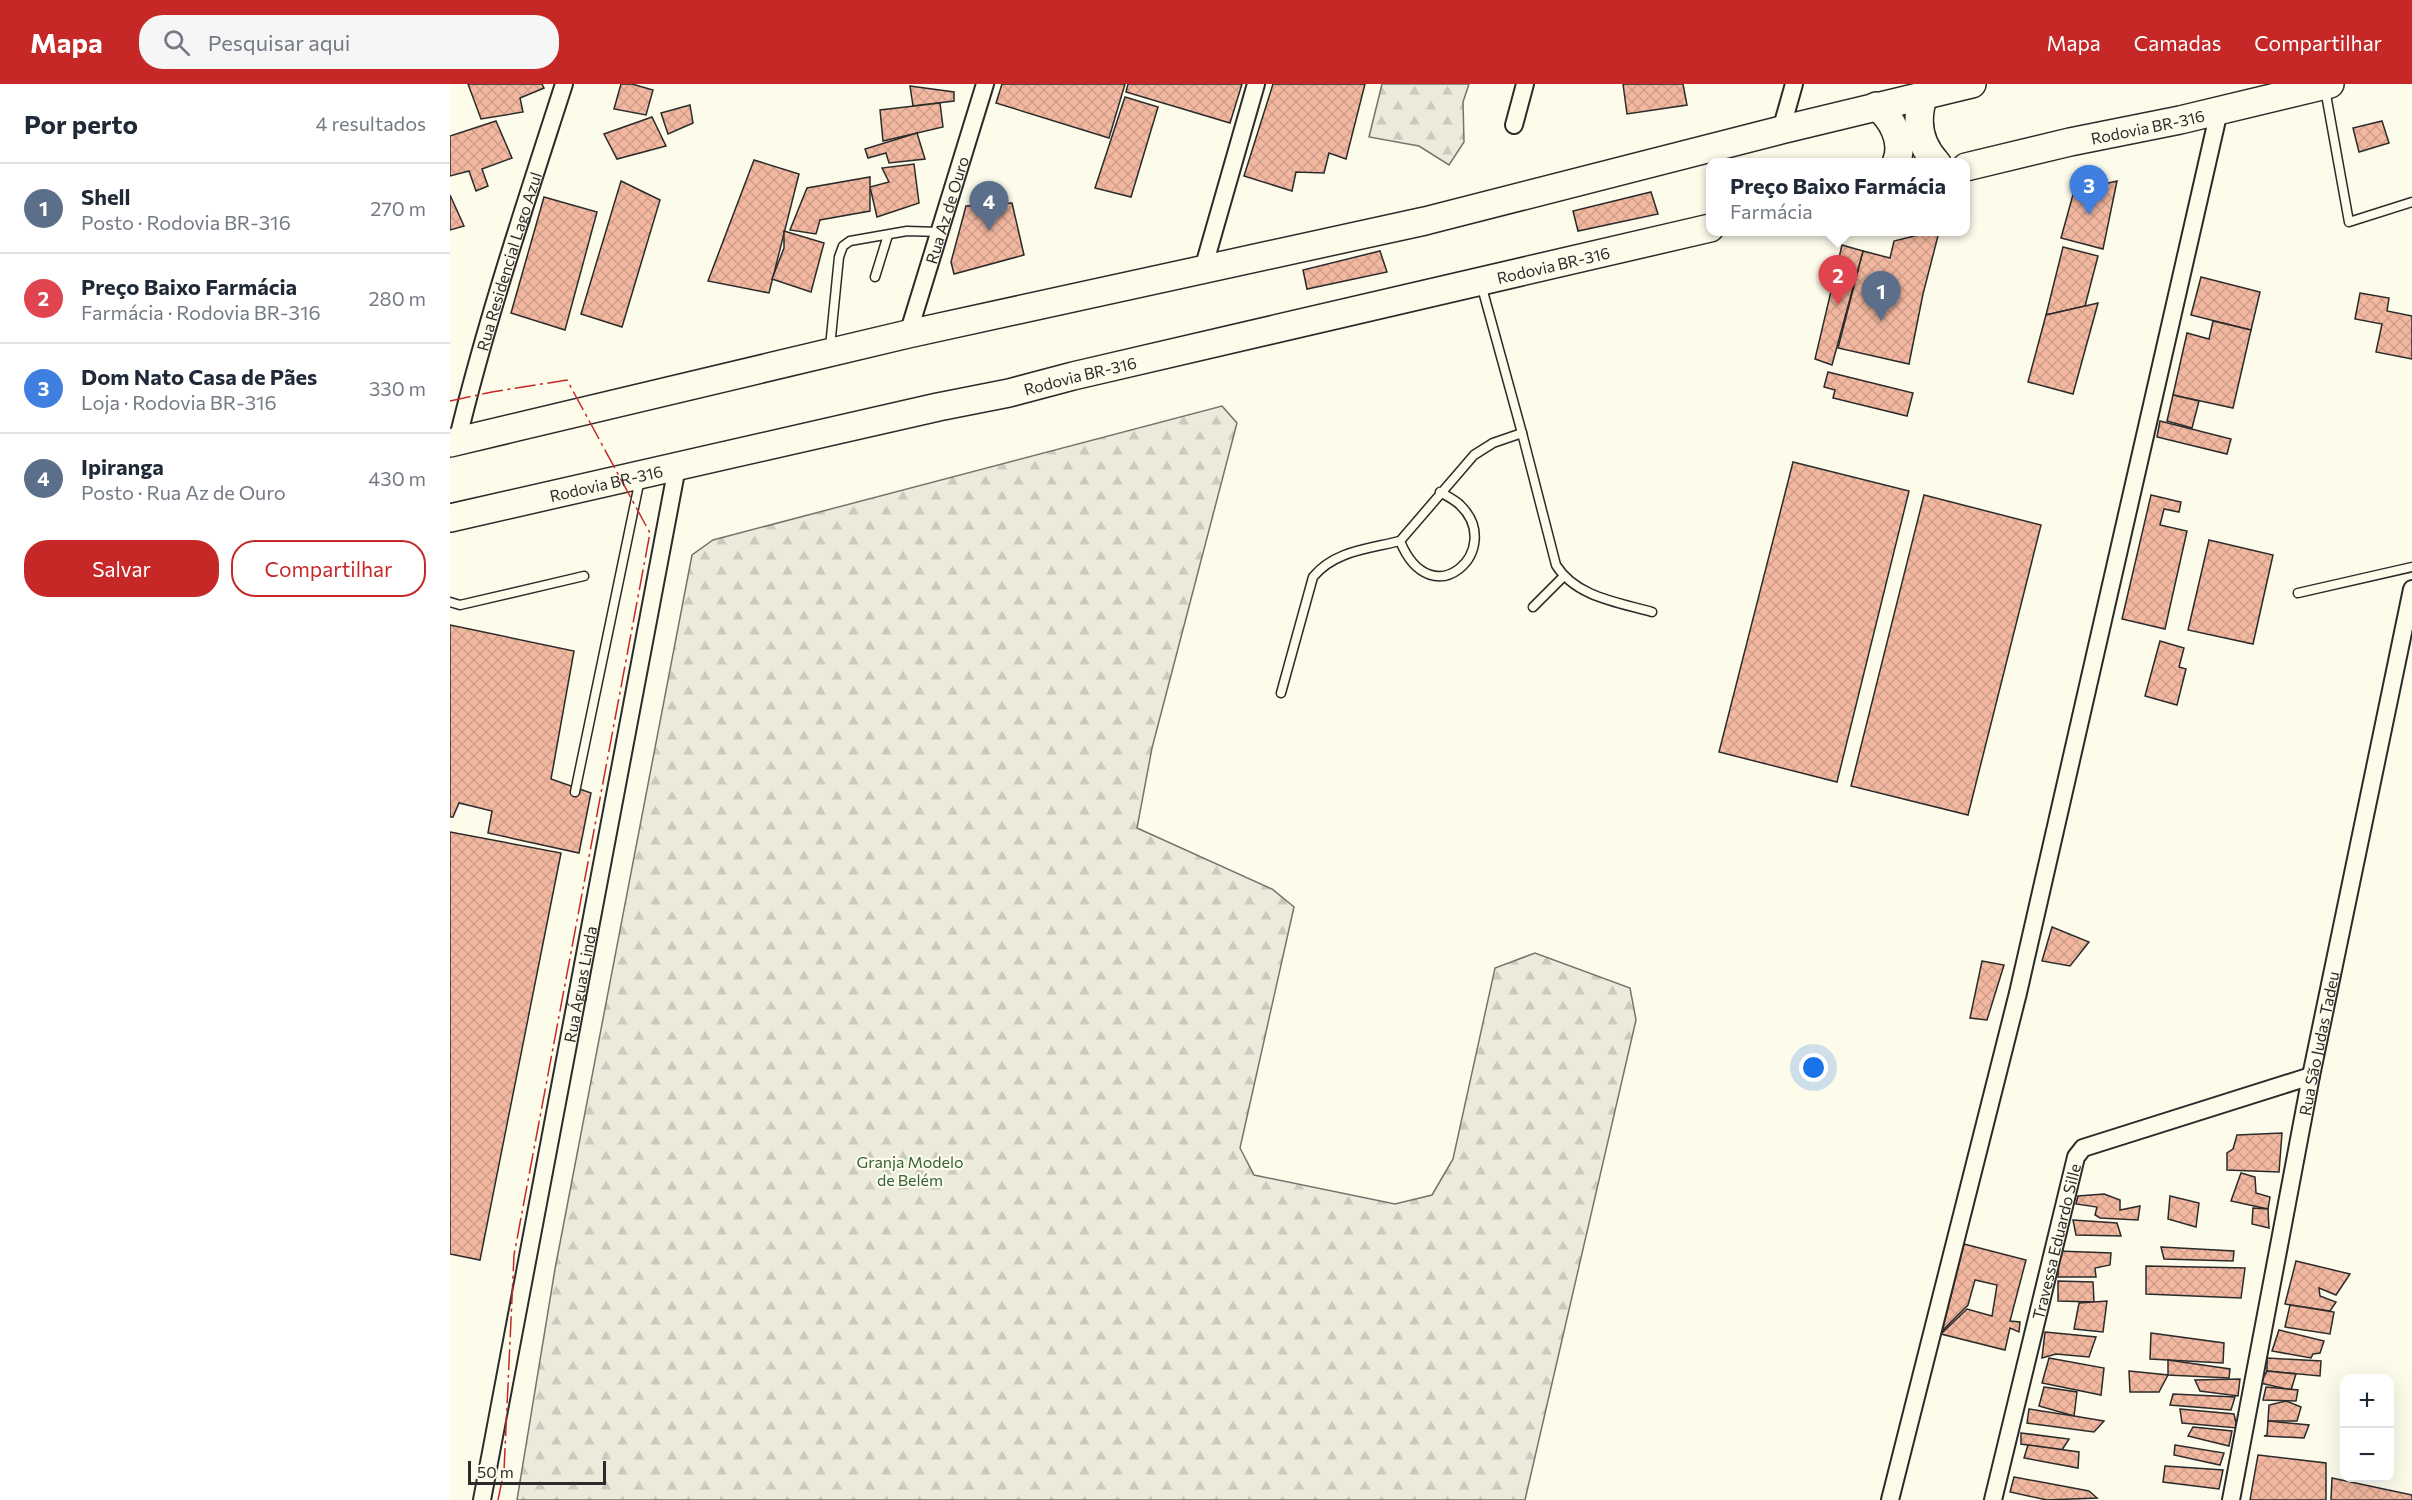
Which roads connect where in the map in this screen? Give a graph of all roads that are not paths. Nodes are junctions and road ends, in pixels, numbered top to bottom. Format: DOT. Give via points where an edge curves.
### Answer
graph roads {
  1 [pos="564,84"];
  2 [pos="985,84"];
  3 [pos="1256,84"];
  4 [pos="1525,84"];
  5 [pos="1794,84"];
  6 [pos="1972,84"];
  7 [pos="2327,85"];
  8 [pos="1924,95"];
  9 [pos="1876,106"];
  10 [pos="2219,111"];
  11 [pos="1514,125"];
  12 [pos="1781,130"];
  13 [pos="1898,158"];
  14 [pos="1934,158"];
  15 [pos="1970,166"];
  16 [pos="2412,202"];
  17 [pos="1706,229"];
  18 [pos="939,232"];
  19 [pos="888,235"];
  20 [pos="1203,269"];
  21 [pos="875,277"];
  22 [pos="1480,281"];
  23 [pos="908,334"];
  24 [pos="830,352"];
  25 [pos="1522,433"];
  26 [pos="453,443"];
  27 [pos="677,467"];
  28 [pos="640,476"];
  29 [pos="1440,492"];
  30 [pos="450,518"];
  31 [pos="1400,541"];
  32 [pos="2412,567"];
  33 [pos="584,576"];
  34 [pos="1563,577"];
  35 [pos="2412,588"];
  36 [pos="2298,593"];
  37 [pos="450,602"];
  38 [pos="1533,607"];
  39 [pos="1652,612"];
  40 [pos="1281,693"];
  41 [pos="575,792"];
  42 [pos="2311,1076"];
  43 [pos="482,1500"];
  44 [pos="1890,1500"];
  45 [pos="1993,1500"];
  46 [pos="2232,1500"];
  1 -- 26 [label="street, Rua Residencial Lago Azul"];
  2 -- 18 [label="street, Rua Az de Ouro"];
  3 -- 20 [label="street"];
  4 -- 11 [label="street"];
  5 -- 12 [label="street"];
  6 -- 8 [label="highway"];
  7 -- 10 [label="highway, Rodovia BR-316"];
  7 -- 16 [label="lane" via="2349,222"];
  8 -- 9 [label="highway"];
  8 -- 14 [label="highway" via="1918,112 1919,131"];
  9 -- 12 [label="highway"];
  9 -- 13 [label="highway" via="1895,128"];
  10 -- 15 [label="highway, Rodovia BR-316"];
  10 -- 44 [label="street" via="2018,993"];
  12 -- 20 [label="highway" via="1425,221"];
  17 -- 22 [label="highway, Rodovia BR-316"];
  18 -- 19 [label="lane"];
  18 -- 23 [label="street, Rua Az de Ouro"];
  19 -- 21 [label="lane"];
  19 -- 24 [label="lane" via="850,241 843,246"];
  20 -- 23 [label="highway"];
  22 -- 25 [label="lane"];
  22 -- 27 [label="highway, Rodovia BR-316"];
  23 -- 24 [label="highway"];
  24 -- 26 [label="highway"];
  25 -- 29 [label="lane" via="1474,455"];
  25 -- 34 [label="lane" via="1556,564"];
  27 -- 28 [label="highway, Rodovia BR-316"];
  27 -- 43 [label="street, Rua Águas Linda"];
  28 -- 30 [label="highway, Rodovia BR-316"];
  28 -- 41 [label="lane"];
  29 -- 31 [label="lane"];
  29 -- 31 [label="lane" via="1460,504 1470,517 1473,551 1464,566 1449,576 1419,570"];
  31 -- 40 [label="lane" via="1342,555 1324,564 1313,577"];
  32 -- 36 [label="lane"];
  33 -- 37 [label="lane" via="460,605"];
  34 -- 38 [label="lane"];
  34 -- 39 [label="lane" via="1587,593"];
  35 -- 42 [label="street, Rua São Judas Tadeu"];
  42 -- 45 [label="street, Travessa Eduardo Sille" via="2083,1148 2076,1157"];
  42 -- 46 [label="street, Rua São Judas Tadeu"];
}
